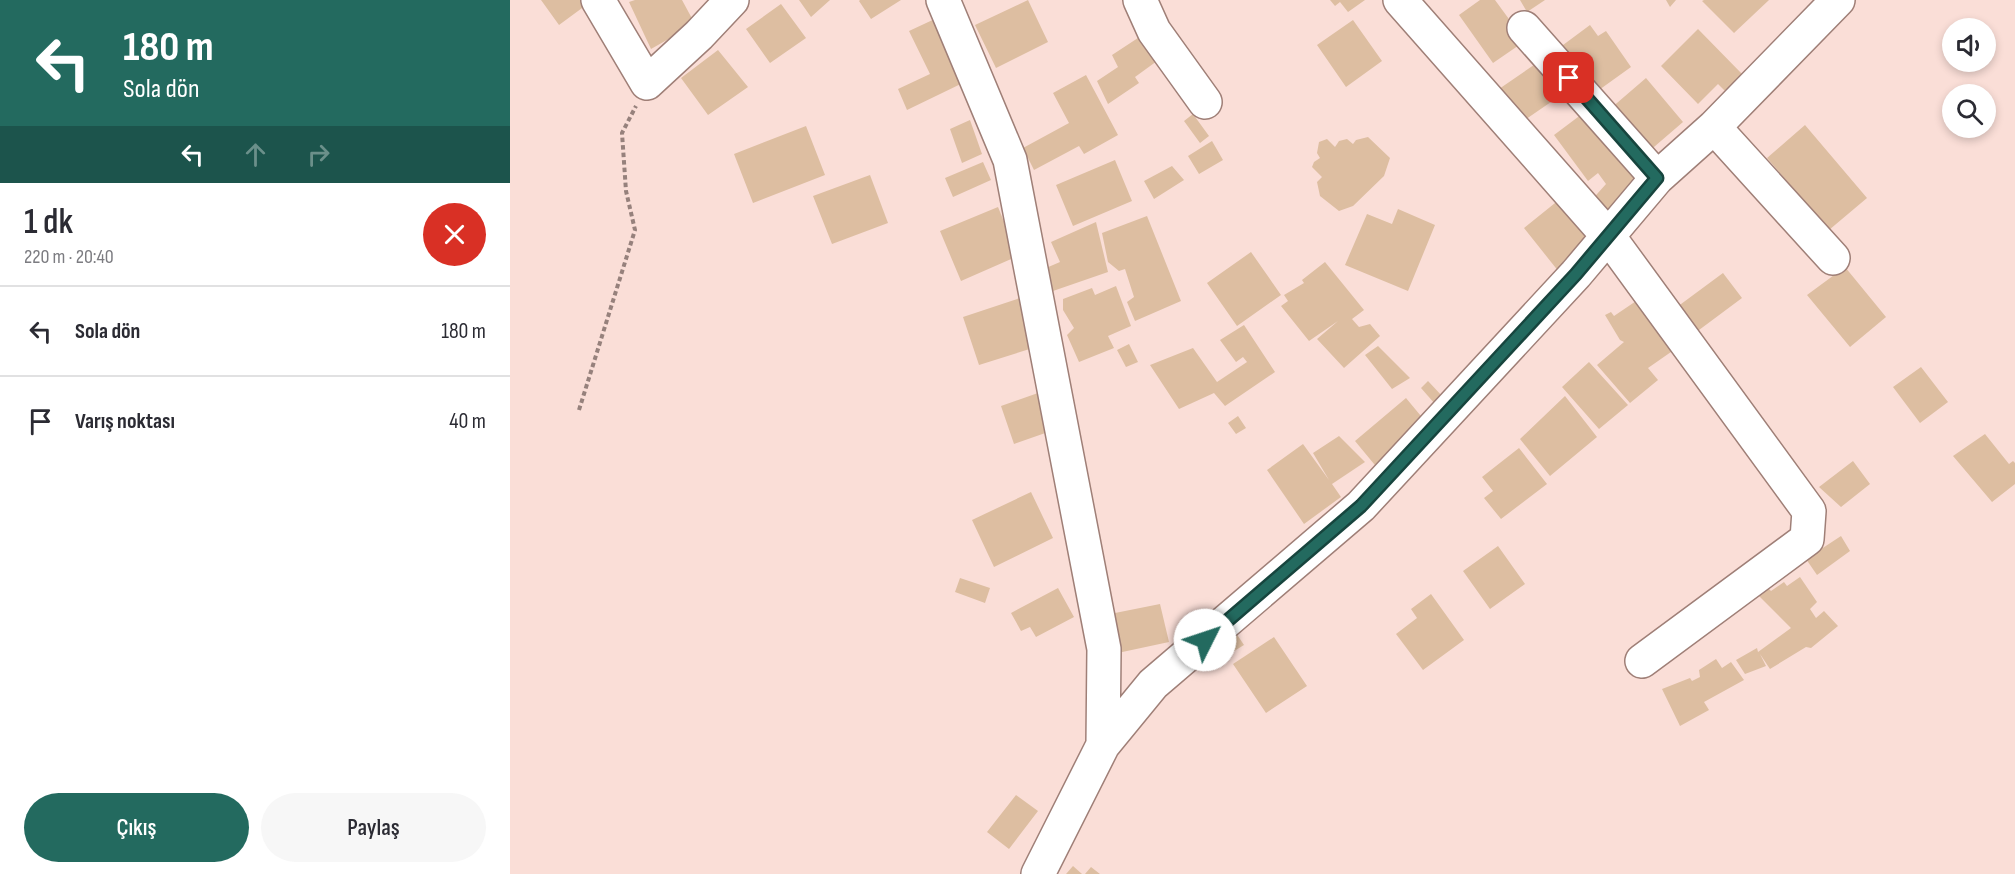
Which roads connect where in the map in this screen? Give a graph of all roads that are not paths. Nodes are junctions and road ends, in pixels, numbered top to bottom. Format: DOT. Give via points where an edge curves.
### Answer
graph roads {
  1 [pos="598,0"];
  2 [pos="732,0"];
  3 [pos="943,0"];
  4 [pos="1140,0"];
  5 [pos="1400,0"];
  6 [pos="1838,0"];
  7 [pos="1524,28"];
  8 [pos="1205,102"];
  9 [pos="1714,127"];
  10 [pos="1657,178"];
  11 [pos="1609,237"];
  12 [pos="1833,258"];
  13 [pos="1642,661"];
  14 [pos="1103,746"];
  15 [pos="1038,874"];
  1 -- 2 [label="street" via="647,84"];
  3 -- 14 [label="street" via="1010,160 1104,649"];
  4 -- 8 [label="street" via="1154,31"];
  5 -- 11 [label="street"];
  6 -- 9 [label="street"];
  7 -- 10 [label="street"];
  9 -- 10 [label="street"];
  9 -- 12 [label="street"];
  10 -- 11 [label="street"];
  11 -- 13 [label="street" via="1809,511 1808,539"];
  11 -- 14 [label="street" via="1361,506 1153,684"];
  14 -- 15 [label="street"];
}
